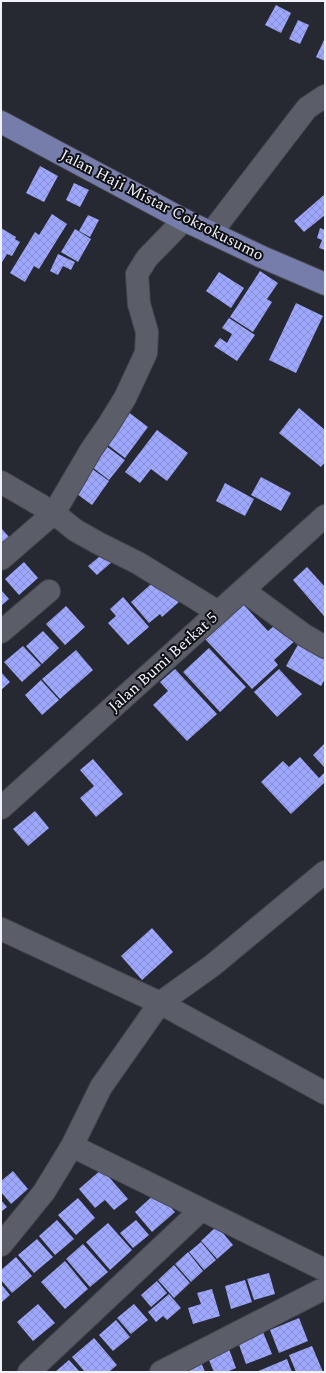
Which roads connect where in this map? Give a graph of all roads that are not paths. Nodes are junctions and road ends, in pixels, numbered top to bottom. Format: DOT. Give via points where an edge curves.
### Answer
graph roads {
  1 [pos="325,96"];
  2 [pos="1,122"];
  3 [pos="184,220"];
  4 [pos="211,234"];
  5 [pos="325,284"];
  6 [pos="1,482"];
  7 [pos="54,513"];
  8 [pos="325,516"];
  9 [pos="1,559"];
  10 [pos="243,590"];
  11 [pos="49,591"];
  12 [pos="218,612"];
  13 [pos="1,632"];
  14 [pos="325,647"];
  15 [pos="1,808"];
  16 [pos="325,872"];
  17 [pos="1,928"];
  18 [pos="160,1003"];
  19 [pos="325,1093"];
  20 [pos="72,1146"];
  21 [pos="201,1210"];
  22 [pos="1,1245"];
  23 [pos="325,1270"];
  24 [pos="325,1288"];
  25 [pos="29,1372"];
  26 [pos="161,1372"];
  1 -- 4 [label="street" via="307,108"];
  2 -- 3 [label="main road, Jalan Haji Mistar Cokrokusumo"];
  3 -- 4 [label="main road, Jalan Haji Mistar Cokrokusumo"];
  3 -- 7 [label="street" via="157,247 137,274 138,304 147,332 146,353 125,398 90,450"];
  4 -- 5 [label="main road, Jalan Haji Mistar Cokrokusumo"];
  6 -- 7 [label="street"];
  7 -- 9 [label="street"];
  7 -- 12 [label="street" via="81,534 144,567"];
  8 -- 10 [label="street, Jalan Bumi Berkat 5"];
  10 -- 12 [label="street, Jalan Bumi Berkat 5"];
  10 -- 14 [label="street" via="304,635"];
  11 -- 13 [label="street"];
  12 -- 15 [label="street, Jalan Bumi Berkat 5"];
  16 -- 18 [label="street" via="213,965"];
  17 -- 18 [label="street"];
  18 -- 19 [label="street"];
  18 -- 20 [label="street" via="102,1087"];
  20 -- 21 [label="street"];
  20 -- 22 [label="street" via="44,1192"];
  21 -- 23 [label="street"];
  21 -- 25 [label="street"];
  24 -- 26 [label="street"];
}
